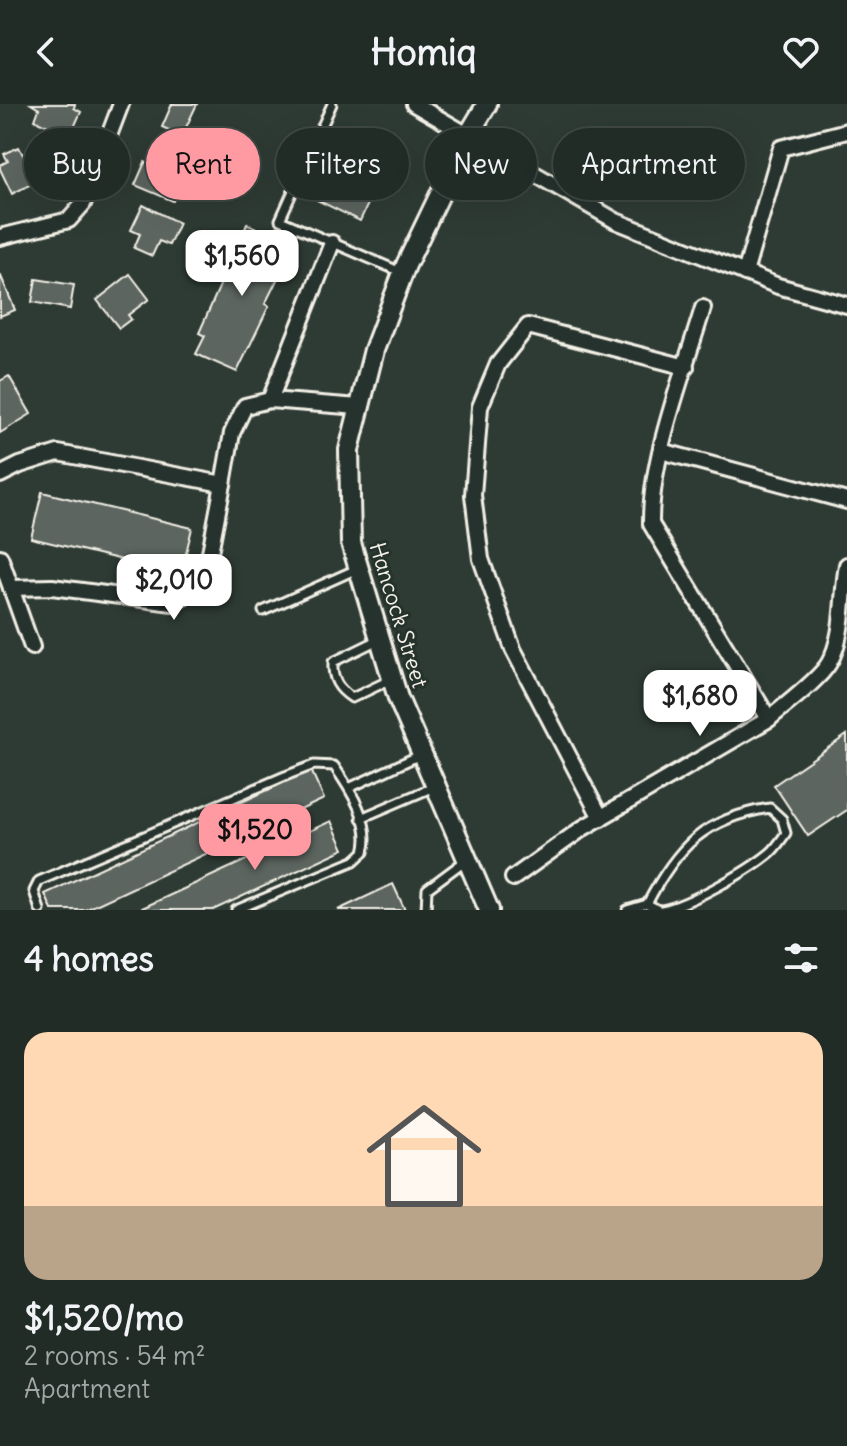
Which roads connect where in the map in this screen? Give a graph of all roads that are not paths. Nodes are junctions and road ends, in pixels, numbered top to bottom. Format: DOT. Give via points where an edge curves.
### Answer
graph roads {
  1 [pos="121,104"];
  2 [pos="332,104"];
  3 [pos="414,104"];
  4 [pos="487,104"];
  5 [pos="458,128"];
  6 [pos="473,128"];
  7 [pos="847,131"];
  8 [pos="537,174"];
  9 [pos="438,200"];
  10 [pos="0,237"];
  11 [pos="332,243"];
  12 [pos="403,273"];
  13 [pos="745,273"];
  14 [pos="847,305"];
  15 [pos="703,308"];
  16 [pos="686,367"];
  17 [pos="270,400"];
  18 [pos="359,407"];
  19 [pos="661,451"];
  20 [pos="0,475"];
  21 [pos="223,484"];
  22 [pos="847,501"];
  23 [pos="0,557"];
  24 [pos="847,565"];
  25 [pos="359,568"];
  26 [pos="11,588"];
  27 [pos="263,611"];
  28 [pos="380,640"];
  29 [pos="32,647"];
  30 [pos="392,679"];
  31 [pos="769,719"];
  32 [pos="422,754"];
  33 [pos="436,786"];
  34 [pos="349,788"];
  35 [pos="361,818"];
  36 [pos="601,818"];
  37 [pos="467,859"];
  38 [pos="513,878"];
  39 [pos="647,904"];
  40 [pos="40,910"];
  41 [pos="236,910"];
  42 [pos="426,910"];
  43 [pos="489,910"];
  44 [pos="627,910"];
  45 [pos="661,910"];
  1 -- 10 [label="street" via="83,204 69,220"];
  2 -- 11 [label="lane" via="280,220"];
  3 -- 5 [label="street"];
  4 -- 6 [label="street, Hancock Street"];
  7 -- 13 [label="street" via="781,148"];
  8 -- 13 [label="street" via="616,221"];
  9 -- 12 [label="street, Hancock Street"];
  11 -- 12 [label="lane"];
  11 -- 17 [label="street"];
  12 -- 18 [label="street, Hancock Street"];
  13 -- 14 [label="street"];
  15 -- 16 [label="street"];
  16 -- 19 [label="street"];
  16 -- 36 [label="street" via="528,326 498,364 480,407 473,495 481,559 513,649"];
  17 -- 18 [label="street"];
  17 -- 21 [label="street" via="245,406 232,433"];
  18 -- 25 [label="street, Hancock Street" via="349,450 351,543"];
  19 -- 22 [label="street"];
  19 -- 31 [label="street" via="651,524"];
  20 -- 21 [label="street" via="58,453"];
  21 -- 26 [label="street" via="204,584 173,603 52,587"];
  23 -- 26 [label="street"];
  24 -- 31 [label="street" via="837,642 828,665"];
  25 -- 27 [label="lane"];
  25 -- 28 [label="street, Hancock Street"];
  26 -- 29 [label="street"];
  28 -- 30 [label="street, Hancock Street"];
  28 -- 30 [label="lane" via="333,662 332,674 352,698"];
  30 -- 32 [label="street, Hancock Street"];
  31 -- 36 [label="street"];
  32 -- 33 [label="street, Hancock Street"];
  32 -- 34 [label="lane"];
  33 -- 35 [label="lane"];
  33 -- 37 [label="street, Hancock Street"];
  34 -- 35 [label="lane"];
  34 -- 40 [label="lane" via="334,766 326,764 285,776 39,881 34,891"];
  35 -- 41 [label="lane" via="367,843 354,861"];
  36 -- 38 [label="street"];
  37 -- 42 [label="lane" via="427,889"];
  37 -- 43 [label="street, Hancock Street"];
  39 -- 44 [label="lane"];
  39 -- 45 [label="lane"];
  39 -- 45 [label="lane" via="666,867 693,838 744,812 770,808 782,819 786,833 772,851 675,908"];
}
